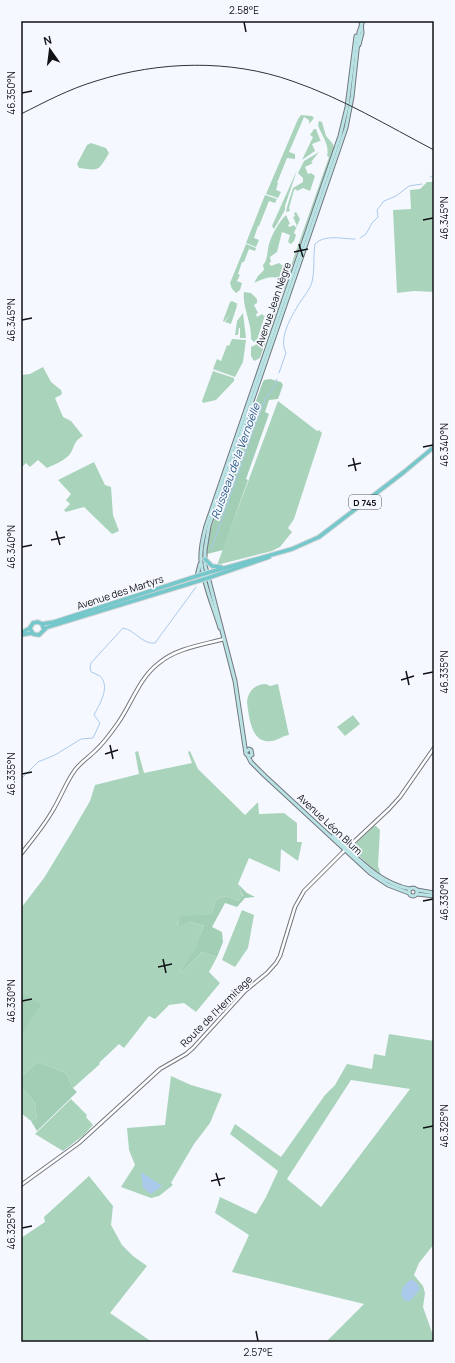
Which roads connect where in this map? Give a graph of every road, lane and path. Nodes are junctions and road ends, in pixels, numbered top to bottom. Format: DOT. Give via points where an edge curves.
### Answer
graph roads {
  1 [pos="363,21"];
  2 [pos="361,28"];
  3 [pos="434,447"];
  4 [pos="274,554"];
  5 [pos="205,560"];
  6 [pos="200,561"];
  7 [pos="228,567"];
  8 [pos="205,574"];
  9 [pos="197,576"];
  10 [pos="206,579"];
  11 [pos="42,624"];
  12 [pos="30,628"];
  13 [pos="44,630"];
  14 [pos="32,633"];
  15 [pos="21,634"];
  16 [pos="224,639"];
  17 [pos="434,748"];
  18 [pos="248,751"];
  19 [pos="252,755"];
  20 [pos="248,756"];
  21 [pos="346,849"];
  22 [pos="21,854"];
  23 [pos="410,891"];
  24 [pos="417,892"];
  25 [pos="434,895"];
  26 [pos="21,1185"];
  1 -- 2 [label="main road"];
  2 -- 5 [label="main road, Avenue Jean Nègre" via="346,128 209,526"];
  2 -- 6 [label="main road, Avenue Jean Nègre" via="357,35 340,136 206,526"];
  3 -- 4 [label="main road, D 745" via="319,537"];
  4 -- 7 [label="main road, D 745"];
  4 -- 10 [label="main road, D 745"];
  5 -- 6 [label="main road"];
  5 -- 7 [label="main road, D 745" via="214,567"];
  5 -- 8 [label="main road, Avenue Jean Nègre"];
  6 -- 8 [label="main road, Avenue Jean Nègre"];
  6 -- 9 [label="main road, Avenue Jean Nègre"];
  7 -- 8 [label="main road, D 745"];
  8 -- 9 [label="main road, Avenue des Martyrs / D 745"];
  8 -- 10 [label="main road, Avenue Jean Nègre"];
  9 -- 11 [label="main road, Avenue des Martyrs / D 745"];
  10 -- 13 [label="main road, Avenue des Martyrs / D 745" via="88,614"];
  10 -- 16 [label="main road, Avenue Léon Blum"];
  11 -- 12 [label="main road" via="36,622"];
  11 -- 13 [label="main road"];
  12 -- 14 [label="main road"];
  12 -- 15 [label="main road"];
  13 -- 14 [label="main road" via="39,635"];
  14 -- 15 [label="main road"];
  16 -- 18 [label="main road, Avenue Léon Blum"];
  16 -- 22 [label="street" via="177,652 152,668 113,730 71,775 43,827"];
  17 -- 21 [label="street, Route de l'Hermitage" via="400,797"];
  18 -- 19 [label="main road, Avenue Léon Blum" via="252,751"];
  18 -- 20 [label="main road, Avenue Léon Blum"];
  19 -- 20 [label="main road"];
  19 -- 21 [label="main road, Avenue Léon Blum" via="254,763 265,774"];
  20 -- 21 [label="main road, Avenue Léon Blum" via="264,775"];
  21 -- 23 [label="main road, Avenue Léon Blum" via="382,879"];
  21 -- 26 [label="street, Route de l'Hermitage" via="312,882 298,900 280,956 272,968 245,991 193,1048 160,1069 79,1143"];
  23 -- 24 [label="main road, Avenue Léon Blum" via="413,896"];
  23 -- 24 [label="main road, Avenue Léon Blum" via="414,887"];
  24 -- 25 [label="main road, Avenue Léon Blum"];
}
